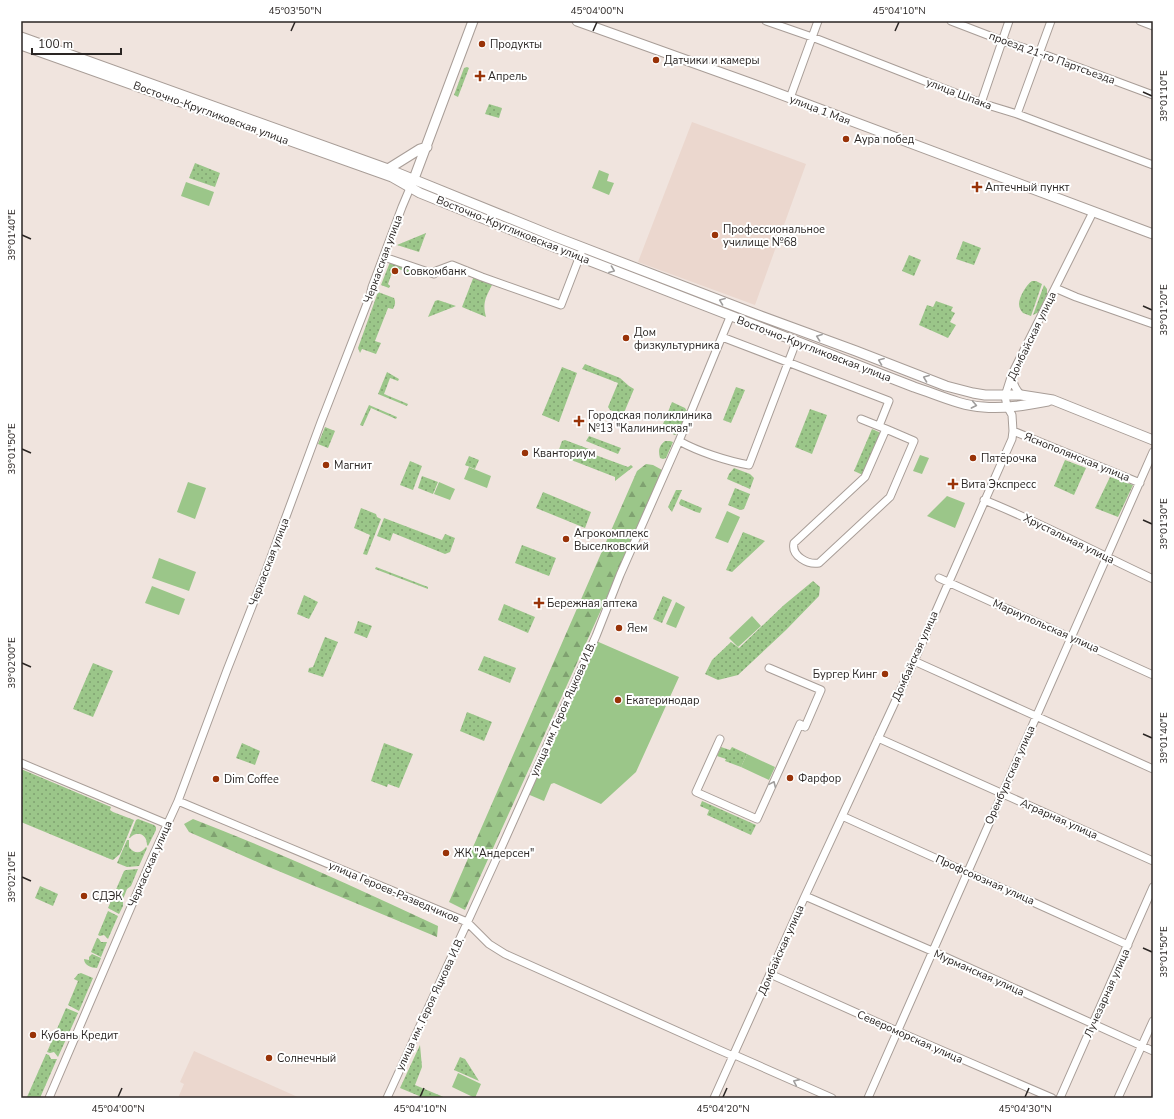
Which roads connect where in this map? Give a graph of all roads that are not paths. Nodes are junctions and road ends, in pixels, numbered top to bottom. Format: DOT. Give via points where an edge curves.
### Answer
graph roads {
  1 [pos="474,21"];
  2 [pos="577,21"];
  3 [pos="766,21"];
  4 [pos="818,21"];
  5 [pos="951,21"];
  6 [pos="1009,21"];
  7 [pos="1052,21"];
  8 [pos="1140,21"];
  9 [pos="1153,26"];
  10 [pos="21,37"];
  11 [pos="812,37"];
  12 [pos="1003,40"];
  13 [pos="21,44"];
  14 [pos="1040,53"];
  15 [pos="1153,95"];
  16 [pos="790,98"];
  17 [pos="981,103"];
  18 [pos="1017,114"];
  19 [pos="427,146"];
  20 [pos="1153,165"];
  21 [pos="388,168"];
  22 [pos="412,184"];
  23 [pos="1093,212"];
  24 [pos="1153,234"];
  25 [pos="584,247"];
  26 [pos="384,257"];
  27 [pos="580,257"];
  28 [pos="1055,288"];
  29 [pos="730,317"];
  30 [pos="1153,324"];
  31 [pos="722,337"];
  32 [pos="796,342"];
  33 [pos="787,363"];
  34 [pos="1012,374"];
  35 [pos="946,386"];
  36 [pos="1021,395"];
  37 [pos="942,396"];
  38 [pos="1005,396"];
  39 [pos="1053,400"];
  40 [pos="1007,406"];
  41 [pos="861,420"];
  42 [pos="882,428"];
  43 [pos="1013,431"];
  44 [pos="1153,440"];
  45 [pos="679,441"];
  46 [pos="1153,452"];
  47 [pos="1140,483"];
  48 [pos="984,500"];
  49 [pos="1107,558"];
  50 [pos="939,578"];
  51 [pos="1153,580"];
  52 [pos="948,582"];
  53 [pos="1071,638"];
  54 [pos="914,661"];
  55 [pos="769,668"];
  56 [pos="1153,675"];
  57 [pos="1036,717"];
  58 [pos="878,738"];
  59 [pos="720,739"];
  60 [pos="21,763"];
  61 [pos="1153,769"];
  62 [pos="1002,794"];
  63 [pos="178,801"];
  64 [pos="842,816"];
  65 [pos="167,824"];
  66 [pos="1153,861"];
  67 [pos="968,872"];
  68 [pos="1153,888"];
  69 [pos="805,896"];
  70 [pos="467,922"];
  71 [pos="1128,945"];
  72 [pos="932,952"];
  73 [pos="770,974"];
  74 [pos="1153,1021"];
  75 [pos="1093,1024"];
  76 [pos="897,1032"];
  77 [pos="1142,1046"];
  78 [pos="1153,1051"];
  79 [pos="733,1056"];
  80 [pos="49,1098"];
  81 [pos="387,1098"];
  82 [pos="714,1098"];
  83 [pos="832,1098"];
  84 [pos="868,1098"];
  85 [pos="1052,1098"];
  86 [pos="1060,1098"];
  87 [pos="1118,1098"];
  1 -- 19 [label="street, Черкасская улица"];
  2 -- 16 [label="street, улица 1 Мая"];
  3 -- 11 [label="street, улица Шпака"];
  4 -- 11 [label="street"];
  5 -- 12 [label="street, проезд 21-го Партсъезда"];
  6 -- 12 [label="street"];
  7 -- 14 [label="street"];
  8 -- 9 [label="street"];
  10 -- 21 [label="street, Восточно-Кругликовская улица"];
  11 -- 16 [label="street"];
  11 -- 17 [label="street, улица Шпака"];
  12 -- 14 [label="street, проезд 21-го Партсъезда"];
  12 -- 17 [label="street"];
  13 -- 22 [label="street, Восточно-Кругликовская улица"];
  14 -- 15 [label="street, проезд 21-го Партсъезда"];
  14 -- 18 [label="street"];
  16 -- 23 [label="street, улица 1 Мая"];
  17 -- 18 [label="street, улица Шпака"];
  18 -- 20 [label="street, улица Шпака"];
  19 -- 21 [label="street"];
  19 -- 22 [label="street, Черкасская улица"];
  21 -- 22 [label="street, Восточно-Кругликовская улица"];
  22 -- 25 [label="street, Восточно-Кругликовская улица"];
  22 -- 26 [label="street, Черкасская улица"];
  22 -- 27 [label="street, Восточно-Кругликовская улица"];
  23 -- 24 [label="street, улица 1 Мая"];
  23 -- 28 [label="street, Домбайская улица"];
  25 -- 27 [label="street"];
  35 -- 25 [label="street, Восточно-Кругликовская улица, one-way"];
  26 -- 27 [label="street" via="434,274 452,265 561,305"];
  26 -- 63 [label="street, Черкасская улица"];
  27 -- 29 [label="street, Восточно-Кругликовская улица, one-way"];
  28 -- 30 [label="street"];
  28 -- 34 [label="street, Домбайская улица"];
  29 -- 31 [label="street, улица им. Героя Яцкова И.В."];
  29 -- 32 [label="street, Восточно-Кругликовская улица"];
  31 -- 33 [label="street"];
  31 -- 45 [label="street, улица им. Героя Яцкова И.В."];
  32 -- 33 [label="street"];
  32 -- 37 [label="street, Восточно-Кругликовская улица"];
  33 -- 42 [label="street" via="889,400"];
  33 -- 45 [label="street" via="749,465 731,461"];
  34 -- 36 [label="street" via="1013,383"];
  34 -- 38 [label="street, Домбайская улица"];
  35 -- 37 [label="street"];
  35 -- 38 [label="street, Восточно-Кругликовская улица" via="973,393"];
  36 -- 38 [label="street, Восточно-Кругликовская улица"];
  36 -- 39 [label="street, Восточно-Кругликовская улица"];
  37 -- 40 [label="street, Восточно-Кругликовская улица, one-way" via="983,407"];
  38 -- 40 [label="street, Домбайская улица"];
  39 -- 40 [label="street, Восточно-Кругликовская улица" via="1025,406"];
  39 -- 44 [label="street"];
  40 -- 43 [label="street, Домбайская улица" via="1012,415"];
  41 -- 42 [label="street"];
  42 -- 42 [label="street" via="865,476 794,543 794,552 798,556 812,563 820,563 890,497 914,441"];
  43 -- 47 [label="street, Яснополянская улица"];
  43 -- 48 [label="street, Домбайская улица" via="1012,439"];
  45 -- 70 [label="street, улица им. Героя Яцкова И.В." via="596,636"];
  46 -- 47 [label="street, Оренбургская улица"];
  47 -- 49 [label="street, Оренбургская улица"];
  48 -- 49 [label="street, Хрустальная улица" via="1061,534"];
  48 -- 52 [label="street, Домбайская улица"];
  49 -- 51 [label="street, Хрустальная улица"];
  49 -- 53 [label="street, Оренбургская улица"];
  50 -- 52 [label="street, Мариупольская улица"];
  52 -- 53 [label="street, Мариупольская улица"];
  52 -- 54 [label="street, Домбайская улица"];
  53 -- 56 [label="street, Мариупольская улица"];
  53 -- 57 [label="street, Оренбургская улица"];
  54 -- 57 [label="street"];
  54 -- 58 [label="street, Домбайская улица"];
  59 -- 55 [label="street, one-way" via="696,792 757,819 800,724 805,727 821,690"];
  57 -- 61 [label="street"];
  57 -- 62 [label="street, Оренбургская улица"];
  58 -- 62 [label="street, Аграрная улица"];
  58 -- 64 [label="street, Домбайская улица"];
  60 -- 65 [label="street"];
  62 -- 66 [label="street, Аграрная улица"];
  62 -- 67 [label="street, Оренбургская улица"];
  63 -- 65 [label="street, Черкасская улица"];
  63 -- 70 [label="street, улица Героев-Разведчиков"];
  64 -- 67 [label="street, Профсоюзная улица"];
  64 -- 69 [label="street, Домбайская улица"];
  65 -- 80 [label="street, Черкасская улица"];
  67 -- 71 [label="street, Профсоюзная улица"];
  67 -- 72 [label="street, Оренбургская улица"];
  68 -- 71 [label="street, Лучезарная улица"];
  69 -- 72 [label="street, Мурманская улица"];
  69 -- 73 [label="street, Домбайская улица"];
  70 -- 79 [label="street, улица Героев-Разведчиков" via="489,944 505,954"];
  70 -- 81 [label="street, улица им. Героя Яцкова И.В."];
  71 -- 75 [label="street, Лучезарная улица"];
  72 -- 75 [label="street, Мурманская улица"];
  72 -- 76 [label="street, Оренбургская улица"];
  73 -- 76 [label="street, Североморская улица"];
  73 -- 79 [label="street, Домбайская улица"];
  74 -- 77 [label="street"];
  75 -- 77 [label="street, Мурманская улица"];
  75 -- 86 [label="street, Лучезарная улица"];
  76 -- 84 [label="street, Оренбургская улица"];
  76 -- 85 [label="street, Североморская улица"];
  77 -- 78 [label="street, Мурманская улица"];
  77 -- 87 [label="street"];
  79 -- 82 [label="street, Домбайская улица"];
  83 -- 79 [label="street, улица Героев-Разведчиков, one-way"];
}
